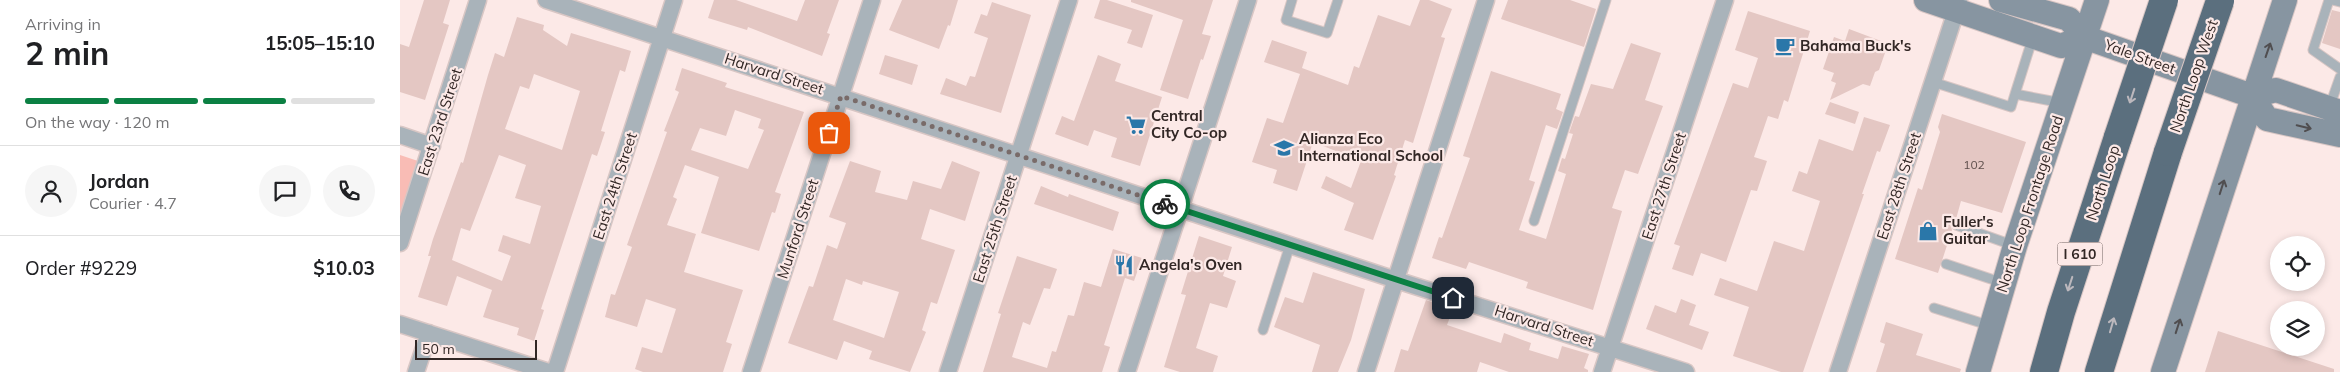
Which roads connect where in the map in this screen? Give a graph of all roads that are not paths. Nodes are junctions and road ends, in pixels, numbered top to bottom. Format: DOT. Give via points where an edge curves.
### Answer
graph roads {
  1 [pos="478,0"];
  2 [pos="546,0"];
  3 [pos="674,0"];
  4 [pos="872,0"];
  5 [pos="1069,0"];
  6 [pos="1248,0"];
  7 [pos="1292,0"];
  8 [pos="1338,0"];
  9 [pos="1486,0"];
  10 [pos="1606,0"];
  11 [pos="1725,0"];
  12 [pos="2098,0"];
  13 [pos="2164,0"];
  14 [pos="2285,0"];
  15 [pos="2331,0"];
  16 [pos="2220,1"];
  17 [pos="2340,2"];
  18 [pos="1943,3"];
  19 [pos="2012,11"];
  20 [pos="662,37"];
  21 [pos="2033,37"];
  22 [pos="2084,37"];
  23 [pos="2340,69"];
  24 [pos="2340,77"];
  25 [pos="1933,82"];
  26 [pos="2015,94"];
  27 [pos="841,96"];
  28 [pos="2252,96"];
  29 [pos="2062,103"];
  30 [pos="2334,110"];
  31 [pos="400,135"];
  32 [pos="2340,135"];
  33 [pos="432,146"];
  34 [pos="1018,156"];
  35 [pos="1180,208"];
  36 [pos="1534,221"];
  37 [pos="1956,225"];
  38 [pos="400,243"];
  39 [pos="1290,245"];
  40 [pos="2015,246"];
  41 [pos="1946,264"];
  42 [pos="1396,280"];
  43 [pos="2003,283"];
  44 [pos="1934,308"];
  45 [pos="400,324"];
  46 [pos="1991,326"];
  47 [pos="1263,330"];
  48 [pos="429,333"];
  49 [pos="1610,347"];
  50 [pos="416,372"];
  51 [pos="549,372"];
  52 [pos="555,372"];
  53 [pos="751,372"];
  54 [pos="948,372"];
  55 [pos="1127,372"];
  56 [pos="1366,372"];
  57 [pos="1602,372"];
  58 [pos="1686,372"];
  59 [pos="1838,372"];
  60 [pos="1978,372"];
  61 [pos="2044,372"];
  62 [pos="2099,372"];
  63 [pos="2163,372"];
  1 -- 33 [label="street, East 23rd Street"];
  2 -- 20 [label="street, Harvard Street"];
  3 -- 20 [label="street, East 24th Street"];
  4 -- 27 [label="street, Munford Street"];
  5 -- 34 [label="street, East 25th Street"];
  6 -- 35 [label="street"];
  7 -- 8 [label="lane" via="1286,20 1327,33"];
  9 -- 42 [label="street"];
  10 -- 36 [label="lane"];
  11 -- 49 [label="street, East 27th Street"];
  12 -- 22 [label="main road, North Loop Frontage Road"];
  13 -- 61 [label="highway, North Loop / I 610, one-way, bridge"];
  28 -- 14 [label="main road, one-way"];
  15 -- 17 [label="lane"];
  15 -- 23 [label="lane" via="2313,50"];
  62 -- 16 [label="highway, North Loop West, one-way, bridge" via="2168,152"];
  18 -- 19 [label="main road, Yale Street"];
  18 -- 25 [label="street, East 28th Street"];
  19 -- 21 [label="main road, Yale Street"];
  19 -- 22 [label="main road, Yale Street" via="2069,19"];
  20 -- 27 [label="street, Harvard Street"];
  20 -- 52 [label="street, East 24th Street"];
  21 -- 22 [label="main road, Yale Street" via="2061,46"];
  21 -- 26 [label="lane"];
  22 -- 28 [label="main road, Yale Street"];
  22 -- 29 [label="main road, North Loop Frontage Road"];
  24 -- 30 [label="lane"];
  25 -- 26 [label="lane" via="2011,107"];
  25 -- 59 [label="street, East 28th Street"];
  26 -- 29 [label="lane"];
  27 -- 34 [label="street, Harvard Street"];
  27 -- 53 [label="street, Munford Street"];
  28 -- 30 [label="main road" via="2276,90"];
  28 -- 32 [label="main road, one-way" via="2267,119"];
  63 -- 28 [label="main road, one-way"];
  29 -- 40 [label="main road, North Loop Frontage Road"];
  31 -- 33 [label="street"];
  33 -- 38 [label="street, East 23rd Street"];
  34 -- 35 [label="street, Harvard Street"];
  34 -- 54 [label="street, East 25th Street"];
  35 -- 39 [label="street, Harvard Street"];
  35 -- 55 [label="street"];
  37 -- 40 [label="lane"];
  39 -- 42 [label="street, Harvard Street"];
  39 -- 47 [label="lane"];
  40 -- 43 [label="main road, North Loop Frontage Road"];
  41 -- 43 [label="lane"];
  42 -- 49 [label="street, Harvard Street"];
  42 -- 56 [label="street"];
  43 -- 46 [label="main road, North Loop Frontage Road"];
  44 -- 46 [label="lane"];
  45 -- 48 [label="street"];
  46 -- 60 [label="main road, North Loop Frontage Road"];
  48 -- 50 [label="street"];
  48 -- 51 [label="street"];
  49 -- 57 [label="street, East 27th Street"];
  49 -- 58 [label="street, Harvard Street"];
}
